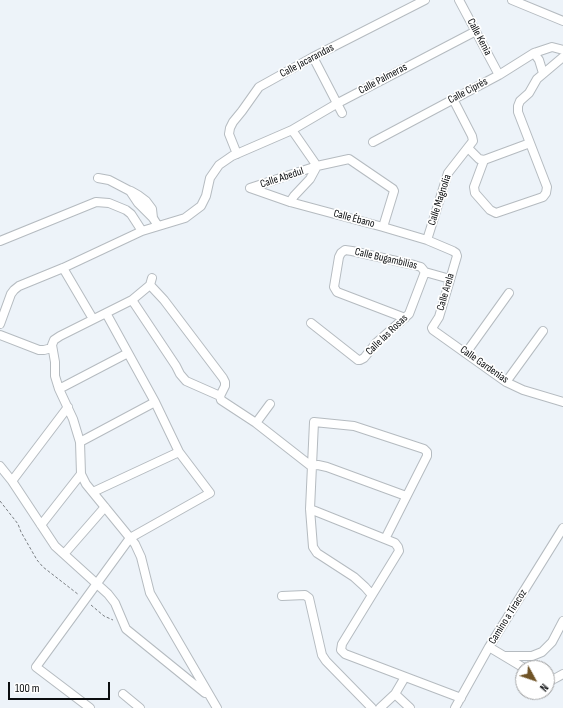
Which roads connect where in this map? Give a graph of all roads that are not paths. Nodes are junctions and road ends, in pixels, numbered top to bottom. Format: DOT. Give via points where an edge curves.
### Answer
graph roads {
  1 [pos="426,0"];
  2 [pos="459,0"];
  3 [pos="512,0"];
  4 [pos="563,21"];
  5 [pos="476,31"];
  6 [pos="563,50"];
  7 [pos="534,53"];
  8 [pos="313,57"];
  9 [pos="563,57"];
  10 [pos="543,73"];
  11 [pos="499,75"];
  12 [pos="453,99"];
  13 [pos="338,103"];
  14 [pos="342,113"];
  15 [pos="292,130"];
  16 [pos="373,142"];
  17 [pos="530,143"];
  18 [pos="468,148"];
  19 [pos="237,154"];
  20 [pos="484,160"];
  21 [pos="317,166"];
  22 [pos="98,178"];
  23 [pos="250,188"];
  24 [pos="290,202"];
  25 [pos="158,226"];
  26 [pos="383,227"];
  27 [pos="142,231"];
  28 [pos="427,240"];
  29 [pos="0,241"];
  30 [pos="456,253"];
  31 [pos="63,268"];
  32 [pos="425,272"];
  33 [pos="450,279"];
  34 [pos="509,293"];
  35 [pos="132,300"];
  36 [pos="106,313"];
  37 [pos="405,318"];
  38 [pos="93,319"];
  39 [pos="310,323"];
  40 [pos="0,324"];
  41 [pos="432,328"];
  42 [pos="544,331"];
  43 [pos="0,335"];
  44 [pos="52,348"];
  45 [pos="128,353"];
  46 [pos="466,353"];
  47 [pos="506,382"];
  48 [pos="59,389"];
  49 [pos="220,396"];
  50 [pos="155,402"];
  51 [pos="563,402"];
  52 [pos="270,404"];
  53 [pos="68,407"];
  54 [pos="256,423"];
  55 [pos="80,442"];
  56 [pos="179,452"];
  57 [pos="0,466"];
  58 [pos="312,466"];
  59 [pos="81,474"];
  60 [pos="12,481"];
  61 [pos="93,492"];
  62 [pos="406,496"];
  63 [pos="105,507"];
  64 [pos="310,509"];
  65 [pos="41,525"];
  66 [pos="562,532"];
  67 [pos="130,538"];
  68 [pos="385,539"];
  69 [pos="64,554"];
  70 [pos="97,584"];
  71 [pos="372,595"];
  72 [pos="282,596"];
  73 [pos="563,621"];
  74 [pos="490,647"];
  75 [pos="505,656"];
  76 [pos="515,662"];
  77 [pos="405,677"];
  78 [pos="123,694"];
  79 [pos="395,694"];
  80 [pos="209,696"];
  81 [pos="461,698"];
  82 [pos="90,708"];
  83 [pos="140,708"];
  84 [pos="217,708"];
  85 [pos="372,708"];
  86 [pos="380,708"];
  87 [pos="410,708"];
  88 [pos="455,708"];
  1 -- 8 [label="street, Calle Jacarandas"];
  2 -- 5 [label="street, Calle Kenia"];
  3 -- 4 [label="street"];
  5 -- 11 [label="street, Calle Kenia"];
  5 -- 13 [label="street, Calle Palmeras"];
  6 -- 7 [label="street, Calle Ciprés" via="552,47"];
  7 -- 10 [label="street"];
  7 -- 11 [label="street, Calle Ciprés"];
  8 -- 13 [label="street"];
  8 -- 19 [label="street, Calle Jacarandas" via="259,87 230,128 229,134"];
  9 -- 10 [label="street"];
  10 -- 17 [label="street" via="518,106"];
  11 -- 12 [label="street, Calle Ciprés"];
  12 -- 16 [label="street, Calle Ciprés"];
  12 -- 18 [label="street" via="472,136 473,141"];
  13 -- 14 [label="street"];
  13 -- 15 [label="street, Calle Palmeras"];
  15 -- 19 [label="street, Calle Palmeras"];
  15 -- 21 [label="street, Calle Abedul"];
  17 -- 20 [label="street"];
  17 -- 20 [label="street" via="547,187 543,197 496,213 490,210 475,193 474,187"];
  18 -- 20 [label="street" via="479,159"];
  18 -- 28 [label="street, Calle Magnolia" via="448,173"];
  19 -- 25 [label="street, Calle Palmeras" via="219,164 210,178 201,206 185,218"];
  21 -- 23 [label="street, Calle Abedul"];
  21 -- 24 [label="street" via="310,179"];
  21 -- 26 [label="street" via="349,159 393,189"];
  22 -- 25 [label="street" via="109,180 130,191"];
  23 -- 24 [label="street, Calle Ébano"];
  24 -- 26 [label="street, Calle Ébano"];
  25 -- 27 [label="street, Calle Palmeras"];
  26 -- 28 [label="street, Calle Ébano"];
  27 -- 29 [label="street" via="126,210 108,203 96,202"];
  27 -- 31 [label="street, Calle Palmeras"];
  28 -- 30 [label="street, Calle Ébano"];
  30 -- 33 [label="street, Calle Arela"];
  31 -- 38 [label="street"];
  31 -- 40 [label="street, Calle Palmeras" via="14,290"];
  32 -- 33 [label="street, Calle Bugambilias"];
  32 -- 37 [label="street, Calle las Rosas" via="409,314"];
  32 -- 37 [label="street, Calle Bugambilias" via="414,264 352,251 343,251 339,257 335,290"];
  33 -- 41 [label="street, Calle Arela" via="439,317"];
  34 -- 46 [label="street"];
  35 -- 36 [label="street"];
  35 -- 49 [label="street" via="186,381"];
  35 -- 49 [label="street" via="151,281 223,378 225,386"];
  36 -- 38 [label="street"];
  36 -- 45 [label="street"];
  37 -- 39 [label="street, Calle las Rosas" via="376,343 364,358 358,360"];
  38 -- 44 [label="street" via="54,340"];
  41 -- 46 [label="street, Calle Gardenias"];
  42 -- 47 [label="street"];
  43 -- 44 [label="street" via="39,350"];
  44 -- 48 [label="street"];
  45 -- 48 [label="street"];
  45 -- 50 [label="street"];
  46 -- 47 [label="street, Calle Gardenias"];
  47 -- 51 [label="street, Calle Gardenias"];
  48 -- 53 [label="street"];
  49 -- 54 [label="street" via="221,400"];
  50 -- 55 [label="street"];
  50 -- 56 [label="street"];
  52 -- 54 [label="street"];
  53 -- 55 [label="street"];
  53 -- 60 [label="street"];
  54 -- 58 [label="street"];
  55 -- 59 [label="street"];
  56 -- 61 [label="street"];
  56 -- 67 [label="street" via="210,493"];
  57 -- 60 [label="street"];
  58 -- 62 [label="street" via="327,467"];
  58 -- 62 [label="street" via="314,422 354,426 427,452"];
  58 -- 64 [label="street"];
  59 -- 61 [label="street"];
  59 -- 65 [label="street"];
  60 -- 65 [label="street"];
  61 -- 63 [label="street"];
  62 -- 68 [label="street"];
  63 -- 67 [label="street"];
  63 -- 69 [label="street"];
  64 -- 68 [label="street"];
  64 -- 71 [label="street" via="313,547 354,577"];
  65 -- 69 [label="street"];
  66 -- 74 [label="street, Camino a Tiracoz"];
  67 -- 70 [label="street"];
  67 -- 80 [label="street" via="141,557 150,592"];
  68 -- 71 [label="street" via="395,543 398,551"];
  69 -- 70 [label="street"];
  70 -- 80 [label="street" via="114,603 126,630"];
  70 -- 82 [label="street" via="36,667"];
  71 -- 77 [label="street" via="342,644 341,650 345,654"];
  72 -- 85 [label="street" via="305,595 309,598 322,655"];
  73 -- 75 [label="street" via="552,642 542,652 532,656"];
  74 -- 75 [label="street"];
  74 -- 81 [label="street, Camino a Tiracoz"];
  75 -- 76 [label="street"];
  77 -- 79 [label="street"];
  77 -- 81 [label="street"];
  78 -- 83 [label="street"];
  79 -- 86 [label="street"];
  79 -- 87 [label="street"];
  80 -- 84 [label="street"];
  81 -- 88 [label="street, Camino a Tiracoz"];
}
